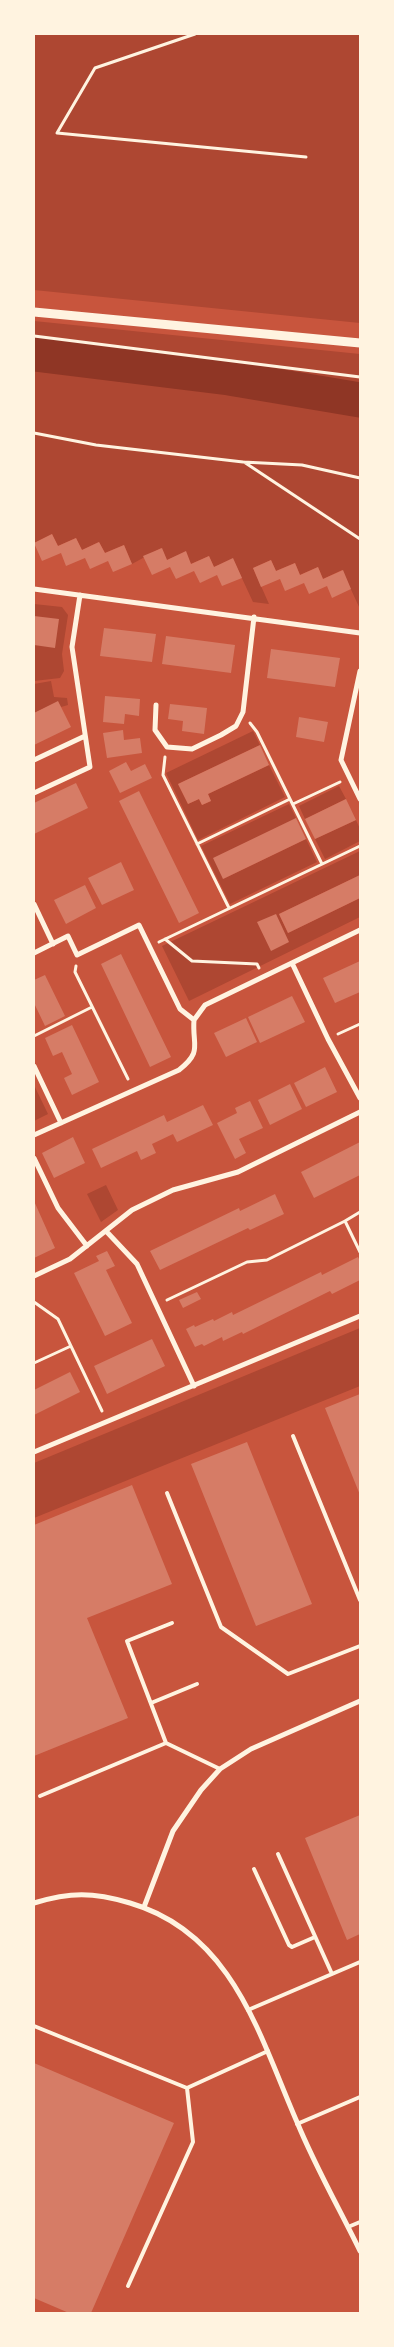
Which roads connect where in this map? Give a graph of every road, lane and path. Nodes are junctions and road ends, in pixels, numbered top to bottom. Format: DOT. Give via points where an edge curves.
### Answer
graph roads {
  1 [pos="195,34"];
  2 [pos="306,157"];
  3 [pos="34,312"];
  4 [pos="34,336"];
  5 [pos="360,343"];
  6 [pos="360,377"];
  7 [pos="34,433"];
  8 [pos="243,462"];
  9 [pos="360,478"];
  10 [pos="360,540"];
  11 [pos="34,589"];
  12 [pos="80,595"];
  13 [pos="254,617"];
  14 [pos="360,633"];
  15 [pos="360,671"];
  16 [pos="156,705"];
  17 [pos="243,712"];
  18 [pos="86,736"];
  19 [pos="167,747"];
  20 [pos="34,760"];
  21 [pos="350,777"];
  22 [pos="34,793"];
  23 [pos="290,799"];
  24 [pos="360,799"];
  25 [pos="293,804"];
  26 [pos="197,844"];
  27 [pos="360,846"];
  28 [pos="322,864"];
  29 [pos="34,904"];
  30 [pos="229,908"];
  31 [pos="360,930"];
  32 [pos="165,939"];
  33 [pos="52,944"];
  34 [pos="150,946"];
  35 [pos="34,953"];
  36 [pos="77,955"];
  37 [pos="292,964"];
  38 [pos="264,977"];
  39 [pos="92,1008"];
  40 [pos="194,1020"];
  41 [pos="360,1024"];
  42 [pos="34,1036"];
  43 [pos="328,1039"];
  44 [pos="34,1066"];
  45 [pos="133,1090"];
  46 [pos="360,1098"];
  47 [pos="360,1112"];
  48 [pos="61,1122"];
  49 [pos="34,1135"];
  50 [pos="34,1158"];
  51 [pos="360,1212"];
  52 [pos="345,1221"];
  53 [pos="106,1231"];
  54 [pos="87,1246"];
  55 [pos="360,1252"];
  56 [pos="34,1276"];
  57 [pos="34,1302"];
  58 [pos="157,1305"];
  59 [pos="360,1316"];
  60 [pos="71,1346"];
  61 [pos="34,1363"];
  62 [pos="194,1386"];
  63 [pos="108,1421"];
  64 [pos="293,1436"];
  65 [pos="34,1452"];
  66 [pos="167,1493"];
  67 [pos="360,1600"];
  68 [pos="172,1623"];
  69 [pos="360,1646"];
  70 [pos="197,1684"];
  71 [pos="360,1701"];
  72 [pos="151,1703"];
  73 [pos="166,1743"];
  74 [pos="220,1769"];
  75 [pos="40,1796"];
  76 [pos="278,1854"];
  77 [pos="254,1869"];
  78 [pos="34,1904"];
  79 [pos="144,1907"];
  80 [pos="315,1938"];
  81 [pos="360,1962"];
  82 [pos="332,1974"];
  83 [pos="248,2010"];
  84 [pos="34,2026"];
  85 [pos="268,2051"];
  86 [pos="187,2088"];
  87 [pos="360,2097"];
  88 [pos="297,2124"];
  89 [pos="360,2222"];
  90 [pos="348,2227"];
  91 [pos="360,2251"];
  92 [pos="128,2286"];
  1 -- 2 [label="path" via="95,68 56,133"];
  3 -- 5 [label="street"];
  4 -- 6 [label="path"];
  7 -- 8 [label="path" via="96,445"];
  8 -- 9 [label="path" via="302,465"];
  8 -- 10 [label="path"];
  11 -- 12 [label="street"];
  12 -- 13 [label="street"];
  12 -- 18 [label="street" via="72,647"];
  13 -- 14 [label="street"];
  13 -- 17 [label="street"];
  15 -- 21 [label="street" via="341,760"];
  16 -- 19 [label="street" via="155,730"];
  17 -- 19 [label="street" via="236,726 192,749"];
  17 -- 23 [label="path" via="257,732"];
  18 -- 20 [label="street"];
  18 -- 22 [label="street" via="90,767"];
  19 -- 26 [label="path" via="162,775"];
  21 -- 24 [label="street"];
  21 -- 25 [label="path"];
  23 -- 25 [label="path"];
  23 -- 26 [label="path"];
  25 -- 28 [label="path"];
  26 -- 30 [label="path"];
  27 -- 28 [label="path"];
  28 -- 30 [label="path"];
  29 -- 33 [label="street"];
  30 -- 32 [label="path"];
  31 -- 37 [label="street"];
  32 -- 34 [label="path"];
  32 -- 38 [label="path" via="192,961 257,964"];
  33 -- 35 [label="street"];
  33 -- 36 [label="street" via="68,936"];
  34 -- 36 [label="street" via="139,925"];
  34 -- 40 [label="street" via="180,1009"];
  36 -- 39 [label="path" via="75,972"];
  37 -- 38 [label="street"];
  37 -- 43 [label="street"];
  38 -- 40 [label="street" via="205,1005"];
  39 -- 42 [label="path"];
  39 -- 45 [label="path"];
  40 -- 45 [label="street" via="196,1048 192,1060 179,1070"];
  41 -- 43 [label="path"];
  43 -- 46 [label="street"];
  44 -- 48 [label="street"];
  45 -- 48 [label="street"];
  47 -- 53 [label="street" via="238,1172 173,1190 132,1210"];
  48 -- 49 [label="street"];
  50 -- 54 [label="street" via="58,1208"];
  51 -- 52 [label="path"];
  52 -- 55 [label="path"];
  52 -- 58 [label="path" via="267,1260 247,1262"];
  53 -- 54 [label="street"];
  53 -- 58 [label="street" via="137,1264"];
  54 -- 56 [label="street" via="70,1259"];
  57 -- 60 [label="path" via="58,1318"];
  58 -- 62 [label="street"];
  59 -- 62 [label="street"];
  60 -- 61 [label="path"];
  60 -- 63 [label="path"];
  62 -- 63 [label="street"];
  63 -- 65 [label="street"];
  64 -- 67 [label="lane"];
  66 -- 69 [label="lane" via="222,1627 288,1674"];
  68 -- 72 [label="lane" via="127,1641"];
  70 -- 72 [label="lane"];
  71 -- 74 [label="street" via="251,1749"];
  72 -- 73 [label="lane"];
  73 -- 74 [label="lane"];
  73 -- 75 [label="lane"];
  74 -- 79 [label="street" via="201,1790 173,1832"];
  76 -- 80 [label="lane"];
  77 -- 80 [label="lane" via="288,1945 292,1947"];
  78 -- 79 [label="street" via="60,1895 105,1896"];
  79 -- 83 [label="street" via="183,1929 207,1948 227,1973"];
  80 -- 82 [label="lane"];
  81 -- 82 [label="lane"];
  82 -- 83 [label="lane"];
  83 -- 85 [label="street"];
  84 -- 86 [label="lane"];
  85 -- 86 [label="lane"];
  85 -- 88 [label="street"];
  86 -- 92 [label="lane" via="193,2142"];
  87 -- 88 [label="lane"];
  88 -- 90 [label="street"];
  89 -- 90 [label="lane"];
  90 -- 91 [label="street"];
}
